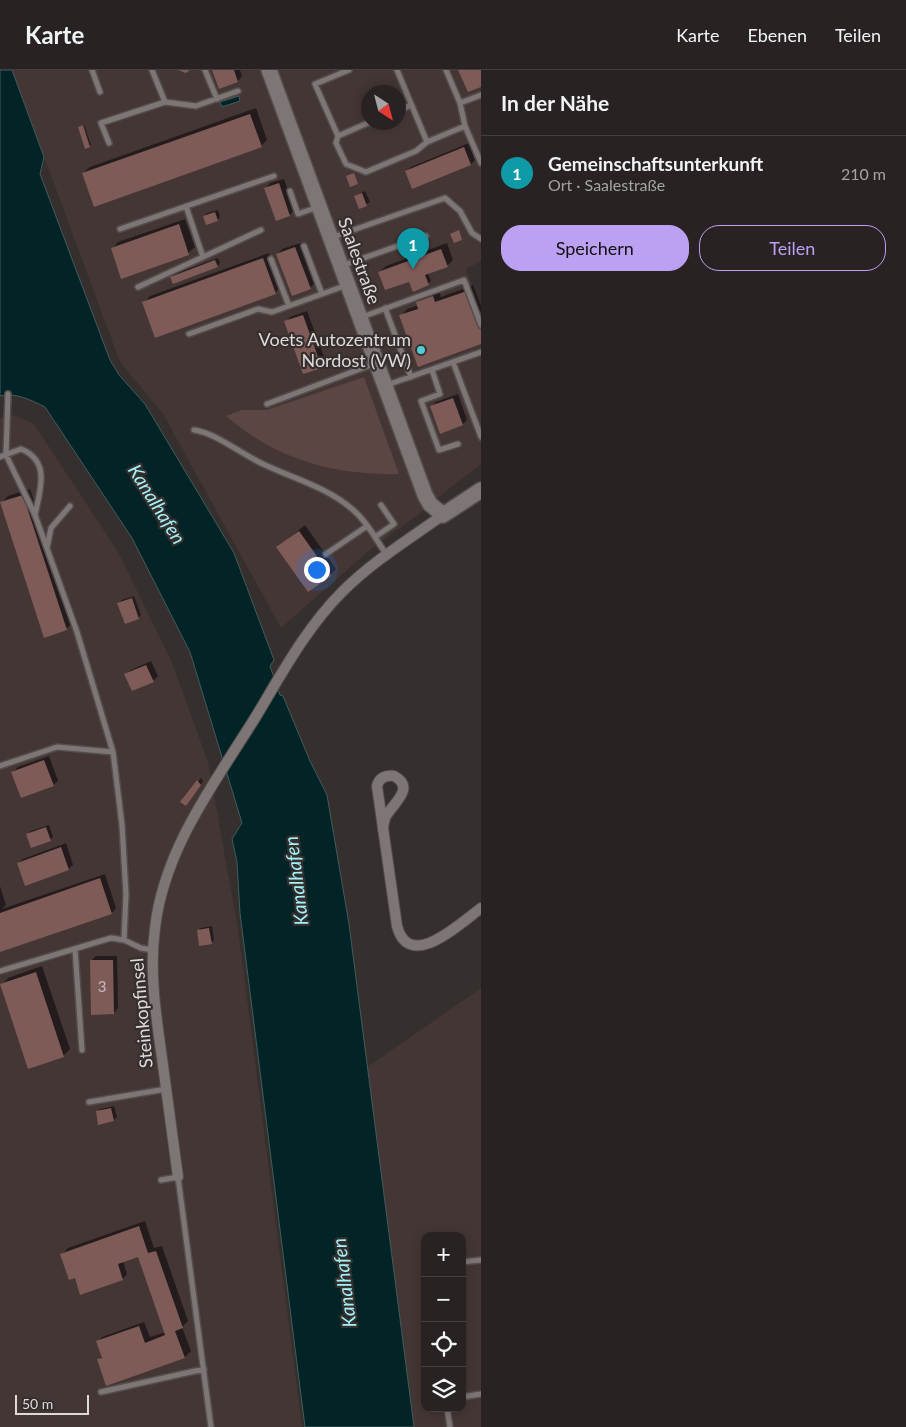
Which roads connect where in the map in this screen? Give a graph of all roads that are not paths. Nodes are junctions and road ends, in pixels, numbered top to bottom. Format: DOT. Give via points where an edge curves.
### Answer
graph roads {
  1 [pos="92,70"];
  2 [pos="152,70"];
  3 [pos="205,70"];
  4 [pos="269,70"];
  5 [pos="349,70"];
  6 [pos="397,70"];
  7 [pos="446,70"];
  8 [pos="238,91"];
  9 [pos="100,92"];
  10 [pos="481,95"];
  11 [pos="217,98"];
  12 [pos="165,102"];
  13 [pos="460,103"];
  14 [pos="411,105"];
  15 [pos="406,107"];
  16 [pos="361,126"];
  17 [pos="465,126"];
  18 [pos="338,136"];
  19 [pos="427,142"];
  20 [pos="109,143"];
  21 [pos="481,163"];
  22 [pos="274,176"];
  23 [pos="290,191"];
  24 [pos="186,206"];
  25 [pos="319,206"];
  26 [pos="120,229"];
  27 [pos="261,230"];
  28 [pos="426,236"];
  29 [pos="330,238"];
  30 [pos="481,239"];
  31 [pos="304,246"];
  32 [pos="203,256"];
  33 [pos="271,259"];
  34 [pos="341,266"];
  35 [pos="348,285"];
  36 [pos="138,287"];
  37 [pos="322,294"];
  38 [pos="289,306"];
  39 [pos="385,308"];
  40 [pos="360,318"];
  41 [pos="481,325"];
  42 [pos="189,334"];
  43 [pos="481,352"];
  44 [pos="453,362"];
  45 [pos="376,363"];
  46 [pos="432,370"];
  47 [pos="410,377"];
  48 [pos="385,386"];
  49 [pos="8,394"];
  50 [pos="267,404"];
  51 [pos="194,430"];
  52 [pos="481,437"];
  53 [pos="458,444"];
  54 [pos="6,455"];
  55 [pos="0,457"];
  56 [pos="481,490"];
  57 [pos="381,505"];
  58 [pos="70,506"];
  59 [pos="35,515"];
  60 [pos="444,516"];
  61 [pos="367,526"];
  62 [pos="375,537"];
  63 [pos="47,550"];
  64 [pos="326,554"];
  65 [pos="388,555"];
  66 [pos="113,752"];
  67 [pos="0,766"];
  68 [pos="383,830"];
  69 [pos="481,908"];
  70 [pos="124,940"];
  71 [pos="75,949"];
  72 [pos="152,950"];
  73 [pos="0,971"];
  74 [pos="82,1050"];
  75 [pos="166,1089"];
  76 [pos="89,1102"];
  77 [pos="178,1176"];
  78 [pos="161,1180"];
  79 [pos="481,1260"];
  80 [pos="466,1262"];
  81 [pos="204,1369"];
  82 [pos="102,1392"];
  83 [pos="481,1394"];
  84 [pos="466,1396"];
  85 [pos="448,1412"];
  86 [pos="211,1427"];
  87 [pos="450,1427"];
  1 -- 9 [label="lane"];
  2 -- 12 [label="lane"];
  3 -- 11 [label="lane"];
  4 -- 25 [label="main road, Saalestraße"];
  5 -- 18 [label="lane" via="315,84"];
  6 -- 14 [label="lane"];
  7 -- 13 [label="lane"];
  8 -- 11 [label="lane"];
  10 -- 13 [label="lane"];
  11 -- 12 [label="lane" via="196,106"];
  12 -- 20 [label="lane" via="101,123"];
  13 -- 17 [label="lane"];
  14 -- 15 [label="lane"];
  14 -- 19 [label="lane"];
  16 -- 18 [label="lane"];
  17 -- 19 [label="lane"];
  17 -- 21 [label="lane"];
  18 -- 19 [label="lane" via="336,143 346,164 366,172 416,152"];
  22 -- 24 [label="lane"];
  23 -- 25 [label="lane" via="298,214"];
  24 -- 26 [label="lane"];
  24 -- 32 [label="lane"];
  25 -- 29 [label="main road, Saalestraße"];
  27 -- 32 [label="lane"];
  28 -- 34 [label="lane"];
  29 -- 30 [label="lane" via="445,198 460,211 472,233"];
  29 -- 34 [label="main road, Saalestraße"];
  31 -- 37 [label="lane"];
  32 -- 36 [label="lane"];
  33 -- 38 [label="lane"];
  34 -- 35 [label="main road, Saalestraße"];
  35 -- 37 [label="lane"];
  35 -- 40 [label="main road, Saalestraße"];
  37 -- 38 [label="lane"];
  38 -- 42 [label="lane" via="272,312 258,309"];
  39 -- 40 [label="lane"];
  39 -- 41 [label="lane" via="464,280"];
  39 -- 47 [label="lane"];
  40 -- 45 [label="main road, Saalestraße"];
  43 -- 44 [label="lane"];
  44 -- 46 [label="lane"];
  44 -- 52 [label="lane"];
  45 -- 48 [label="main road, Saalestraße"];
  45 -- 50 [label="lane"];
  46 -- 47 [label="lane"];
  46 -- 53 [label="lane" via="440,394 421,401 440,450"];
  47 -- 48 [label="lane"];
  48 -- 60 [label="main road, Saalestraße" via="425,495"];
  49 -- 54 [label="lane"];
  51 -- 61 [label="lane" via="208,434 262,464 316,486 358,514"];
  54 -- 55 [label="lane"];
  54 -- 59 [label="lane"];
  54 -- 59 [label="lane" via="20,449 31,453 40,467 41,487"];
  56 -- 60 [label="main road"];
  57 -- 62 [label="lane" via="394,524"];
  58 -- 63 [label="lane" via="51,528"];
  59 -- 63 [label="lane"];
  60 -- 65 [label="street, Steinkopfinsel"];
  61 -- 62 [label="lane"];
  61 -- 64 [label="lane"];
  62 -- 65 [label="lane"];
  63 -- 66 [label="lane" via="77,632"];
  65 -- 72 [label="street, Steinkopfinsel" via="359,576 315,623 210,791 172,862 159,905"];
  66 -- 67 [label="lane" via="56,747"];
  66 -- 70 [label="lane" via="122,825 126,894"];
  68 -- 68 [label="street" via="377,786 383,777 394,776 400,781 403,792 385,819"];
  68 -- 69 [label="street" via="397,926 404,941 421,945 434,942"];
  70 -- 71 [label="lane" via="111,938"];
  70 -- 72 [label="lane"];
  71 -- 73 [label="lane"];
  71 -- 74 [label="lane"];
  72 -- 75 [label="street, Steinkopfinsel"];
  75 -- 76 [label="lane"];
  75 -- 77 [label="street, Steinkopfinsel"];
  77 -- 78 [label="lane"];
  77 -- 81 [label="lane, Steinkopfinsel"];
  79 -- 80 [label="lane"];
  81 -- 82 [label="lane"];
  81 -- 86 [label="lane, Steinkopfinsel"];
  83 -- 84 [label="lane"];
  85 -- 87 [label="lane"];
}
